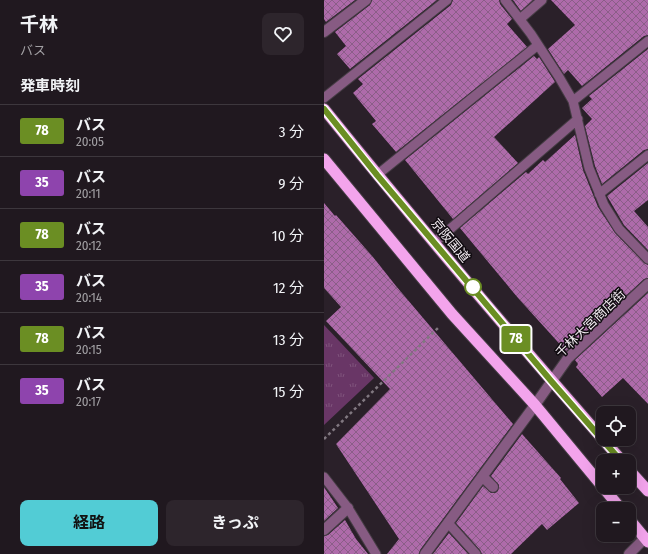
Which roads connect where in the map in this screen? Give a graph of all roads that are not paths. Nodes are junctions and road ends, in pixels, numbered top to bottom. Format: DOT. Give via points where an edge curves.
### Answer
graph roads {
  1 [pos="366,0"];
  2 [pos="447,0"];
  3 [pos="505,0"];
  4 [pos="542,0"];
  5 [pos="520,19"];
  6 [pos="324,32"];
  7 [pos="648,41"];
  8 [pos="538,45"];
  9 [pos="324,98"];
  10 [pos="573,102"];
  11 [pos="324,109"];
  12 [pos="578,119"];
  13 [pos="648,155"];
  14 [pos="324,159"];
  15 [pos="377,175"];
  16 [pos="599,194"];
  17 [pos="435,242"];
  18 [pos="648,259"];
  19 [pos="648,284"];
  20 [pos="552,382"];
  21 [pos="535,405"];
  22 [pos="616,454"];
  23 [pos="324,477"];
  24 [pos="483,477"];
  25 [pos="636,478"];
  26 [pos="493,486"];
  27 [pos="648,491"];
  28 [pos="615,502"];
  29 [pos="348,508"];
  30 [pos="449,524"];
  31 [pos="636,528"];
  32 [pos="324,530"];
  33 [pos="646,540"];
  34 [pos="376,554"];
  35 [pos="426,554"];
  36 [pos="476,554"];
  37 [pos="629,554"];
  1 -- 6 [label="street"];
  2 -- 9 [label="lane"];
  3 -- 5 [label="lane"];
  4 -- 5 [label="lane"];
  5 -- 8 [label="lane"];
  7 -- 10 [label="lane"];
  8 -- 10 [label="lane"];
  8 -- 15 [label="lane"];
  10 -- 12 [label="lane"];
  11 -- 15 [label="highway, 京阪国道"];
  12 -- 16 [label="lane" via="589,168"];
  12 -- 17 [label="lane"];
  13 -- 16 [label="lane"];
  14 -- 21 [label="highway" via="452,314"];
  15 -- 17 [label="highway, 京阪国道"];
  16 -- 18 [label="lane" via="620,229"];
  17 -- 20 [label="highway, 京阪国道"];
  19 -- 20 [label="street, 千林大宮商店街" via="568,358"];
  20 -- 21 [label="street, 千林大宮商店街"];
  20 -- 22 [label="highway, 京阪国道"];
  21 -- 24 [label="street, 千林大宮商店街"];
  21 -- 28 [label="highway"];
  23 -- 29 [label="lane"];
  24 -- 26 [label="street"];
  24 -- 30 [label="street, 千林大宮商店街"];
  25 -- 27 [label="highway"];
  29 -- 32 [label="street"];
  29 -- 34 [label="lane"];
  30 -- 35 [label="street, 千林大宮商店街"];
  30 -- 36 [label="lane"];
  31 -- 33 [label="highway"];
  33 -- 37 [label="street"];
}
